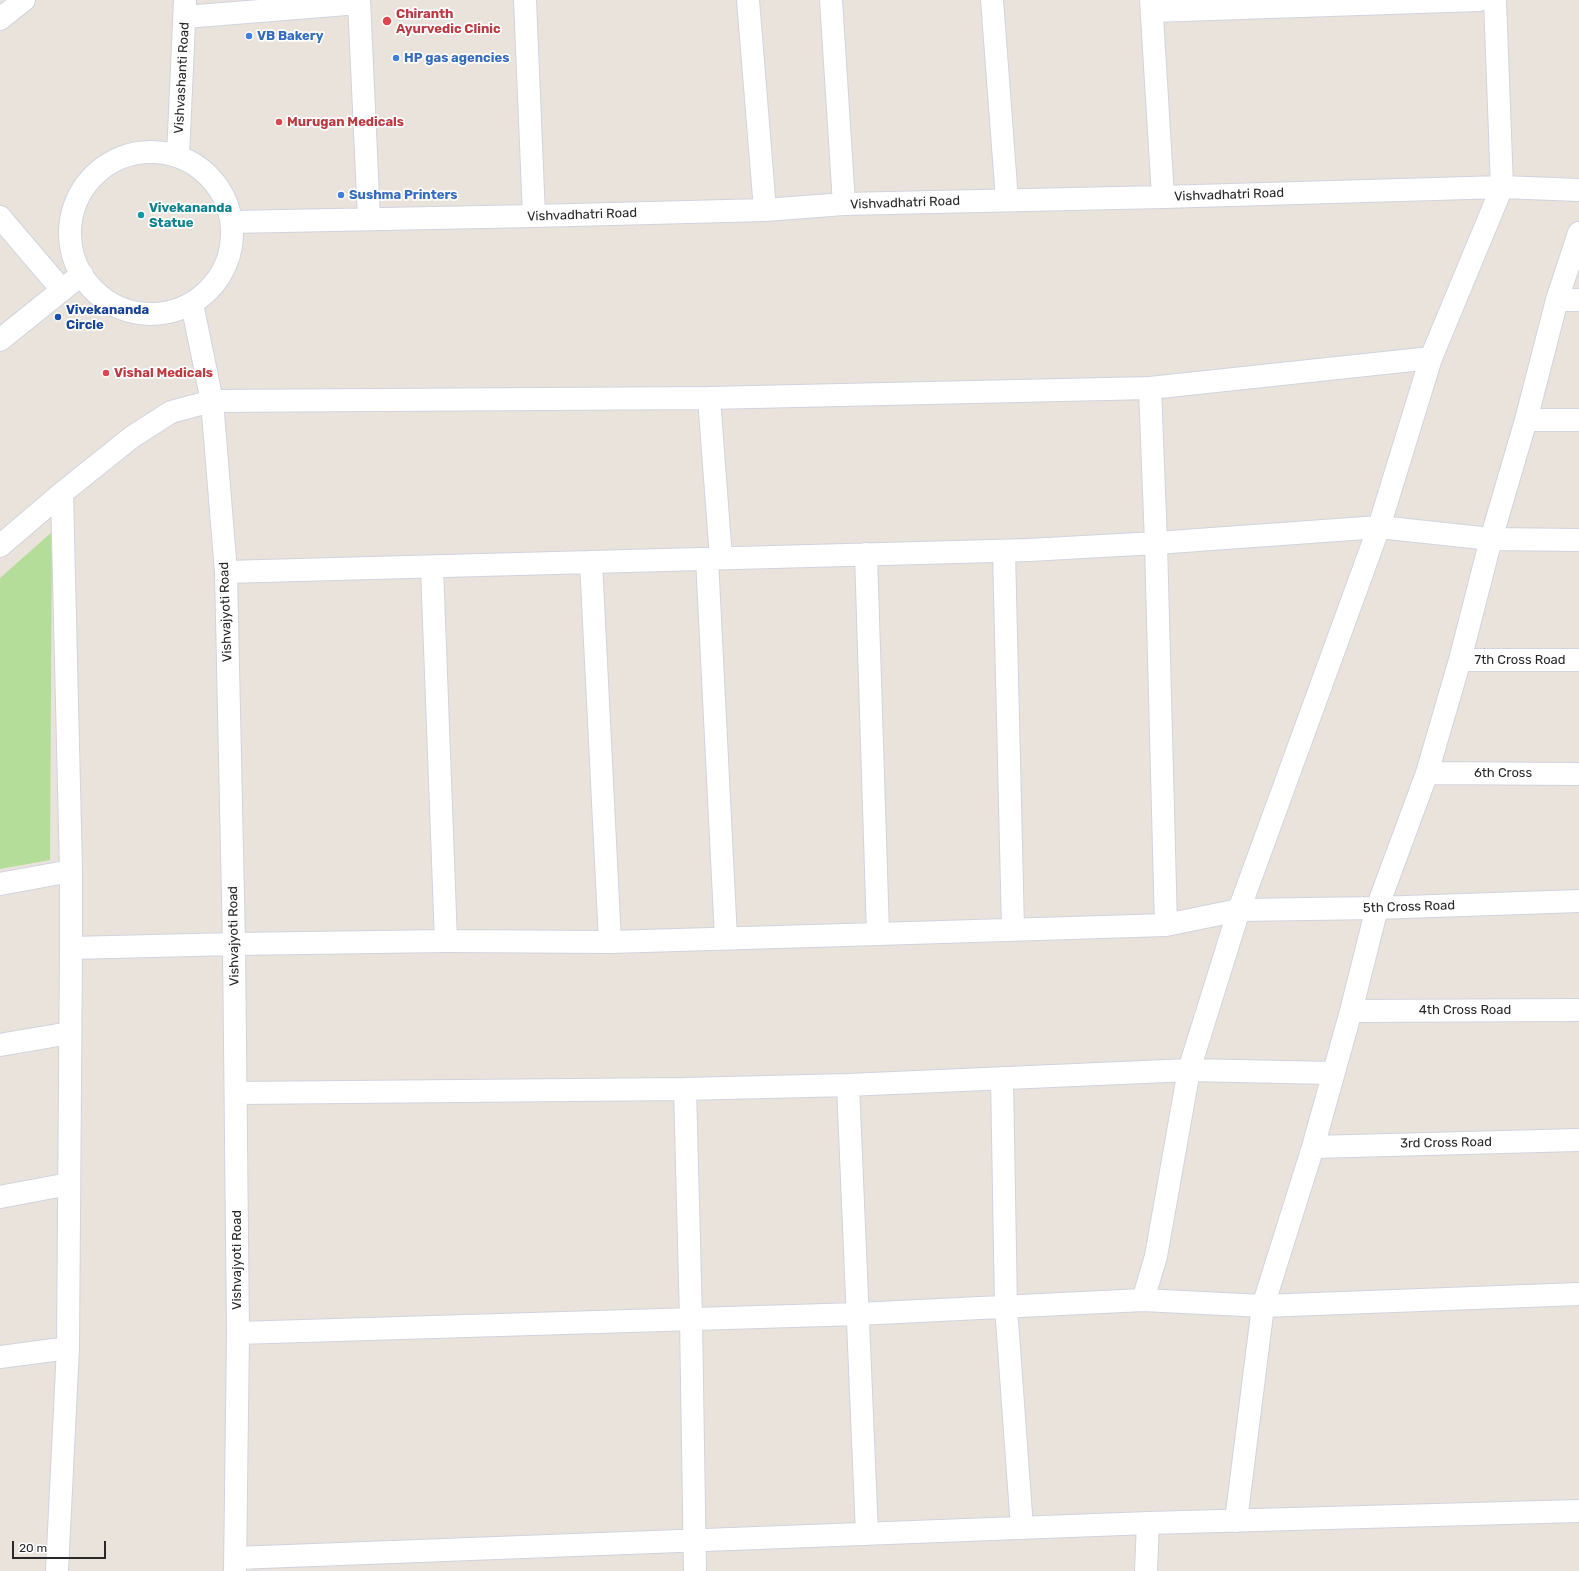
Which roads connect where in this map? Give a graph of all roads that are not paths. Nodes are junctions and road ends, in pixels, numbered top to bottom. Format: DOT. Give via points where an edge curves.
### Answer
graph roads {
  1 [pos="24,0"];
  2 [pos="525,0"];
  3 [pos="748,0"];
  4 [pos="831,0"];
  5 [pos="992,0"];
  6 [pos="1479,0"];
  7 [pos="1496,0"];
  8 [pos="359,1"];
  9 [pos="1152,5"];
  10 [pos="185,9"];
  11 [pos="0,19"];
  12 [pos="178,156"];
  13 [pos="1502,187"];
  14 [pos="1579,190"];
  15 [pos="1163,197"];
  16 [pos="1007,200"];
  17 [pos="844,204"];
  18 [pos="765,210"];
  19 [pos="534,216"];
  20 [pos="0,217"];
  21 [pos="369,219"];
  22 [pos="232,222"];
  23 [pos="1579,233"];
  24 [pos="82,274"];
  25 [pos="62,290"];
  26 [pos="1557,300"];
  27 [pos="1579,300"];
  28 [pos="192,304"];
  29 [pos="0,340"];
  30 [pos="1431,358"];
  31 [pos="1150,388"];
  32 [pos="709,398"];
  33 [pos="212,401"];
  34 [pos="1526,420"];
  35 [pos="1579,420"];
  36 [pos="62,493"];
  37 [pos="1379,527"];
  38 [pos="1491,539"];
  39 [pos="1579,540"];
  40 [pos="1156,543"];
  41 [pos="0,546"];
  42 [pos="1004,550"];
  43 [pos="866,554"];
  44 [pos="714,558"];
  45 [pos="591,562"];
  46 [pos="432,567"];
  47 [pos="226,572"];
  48 [pos="1460,660"];
  49 [pos="1579,660"];
  50 [pos="1427,773"];
  51 [pos="1579,774"];
  52 [pos="71,872"];
  53 [pos="0,884"];
  54 [pos="1579,901"];
  55 [pos="1377,908"];
  56 [pos="1239,910"];
  57 [pos="1166,925"];
  58 [pos="1013,929"];
  59 [pos="878,934"];
  60 [pos="726,938"];
  61 [pos="446,941"];
  62 [pos="610,942"];
  63 [pos="234,944"];
  64 [pos="71,948"];
  65 [pos="1579,1010"];
  66 [pos="1351,1011"];
  67 [pos="70,1033"];
  68 [pos="0,1045"];
  69 [pos="1189,1070"];
  70 [pos="1332,1073"];
  71 [pos="1002,1078"];
  72 [pos="848,1085"];
  73 [pos="685,1089"];
  74 [pos="236,1093"];
  75 [pos="1579,1140"];
  76 [pos="1313,1146"];
  77 [pos="69,1184"];
  78 [pos="0,1197"];
  79 [pos="1579,1294"];
  80 [pos="1143,1300"];
  81 [pos="1263,1306"];
  82 [pos="1006,1307"];
  83 [pos="858,1314"];
  84 [pos="691,1319"];
  85 [pos="238,1333"];
  86 [pos="68,1348"];
  87 [pos="0,1357"];
  88 [pos="1579,1511"];
  89 [pos="1236,1521"];
  90 [pos="1148,1523"];
  91 [pos="1022,1528"];
  92 [pos="867,1534"];
  93 [pos="695,1540"];
  94 [pos="235,1564"];
  95 [pos="57,1571"];
  96 [pos="695,1571"];
  97 [pos="1146,1571"];
  1 -- 11 [label="street"];
  2 -- 19 [label="street"];
  3 -- 18 [label="street"];
  4 -- 17 [label="street"];
  5 -- 16 [label="street"];
  6 -- 9 [label="street"];
  7 -- 13 [label="street"];
  8 -- 10 [label="street"];
  8 -- 21 [label="street"];
  9 -- 15 [label="street"];
  10 -- 12 [label="street, Vishvashanti Road"];
  12 -- 22 [label="street" via="202,168 220,187 231,212"];
  12 -- 24 [label="street" via="151,151 124,156 100,169 82,189 71,214 70,241 77,267"];
  13 -- 14 [label="street, Vishvadhatri Road"];
  13 -- 15 [label="street, Vishvadhatri Road"];
  13 -- 30 [label="street"];
  15 -- 16 [label="street, Vishvadhatri Road"];
  16 -- 17 [label="street, Vishvadhatri Road"];
  17 -- 18 [label="street, Vishvadhatri Road"];
  18 -- 19 [label="street, Vishvadhatri Road"];
  19 -- 21 [label="street, Vishvadhatri Road"];
  20 -- 25 [label="street"];
  21 -- 22 [label="street, Vishvadhatri Road"];
  22 -- 28 [label="street" via="233,238 227,264 213,287"];
  23 -- 26 [label="street"];
  24 -- 25 [label="street"];
  24 -- 28 [label="street" via="92,290 114,305 140,314 167,313"];
  25 -- 29 [label="street"];
  26 -- 27 [label="street"];
  26 -- 34 [label="street"];
  28 -- 33 [label="street, Vishvajyoti Road"];
  30 -- 31 [label="street"];
  30 -- 37 [label="street"];
  31 -- 32 [label="street"];
  31 -- 40 [label="street"];
  32 -- 33 [label="street"];
  32 -- 44 [label="street"];
  33 -- 36 [label="street" via="171,412 132,436"];
  33 -- 47 [label="street, Vishvajyoti Road"];
  34 -- 35 [label="street"];
  34 -- 38 [label="street"];
  36 -- 41 [label="street"];
  36 -- 52 [label="street"];
  37 -- 38 [label="street"];
  37 -- 40 [label="street"];
  37 -- 56 [label="street"];
  38 -- 39 [label="street"];
  38 -- 48 [label="street"];
  40 -- 42 [label="street"];
  40 -- 57 [label="street"];
  42 -- 43 [label="street"];
  42 -- 58 [label="street"];
  43 -- 44 [label="street"];
  43 -- 59 [label="street"];
  44 -- 45 [label="street"];
  44 -- 60 [label="street"];
  45 -- 46 [label="street"];
  45 -- 62 [label="street"];
  46 -- 47 [label="street"];
  46 -- 61 [label="street"];
  47 -- 63 [label="street, Vishvajyoti Road"];
  48 -- 49 [label="street, 7th Cross Road"];
  48 -- 50 [label="street"];
  50 -- 51 [label="street, 6th Cross"];
  50 -- 55 [label="street"];
  52 -- 53 [label="street"];
  52 -- 64 [label="street"];
  54 -- 55 [label="street, 5th Cross Road"];
  55 -- 56 [label="street, 5th Cross Road"];
  55 -- 66 [label="street"];
  56 -- 57 [label="street, 5th Cross Road"];
  56 -- 69 [label="street"];
  57 -- 58 [label="street, 5th Cross Road"];
  58 -- 59 [label="street, 5th Cross Road"];
  59 -- 60 [label="street, 5th Cross Road"];
  60 -- 62 [label="street, 5th Cross Road"];
  61 -- 62 [label="street, 5th Cross Road"];
  61 -- 63 [label="street, 5th Cross Road"];
  63 -- 64 [label="street, 5th Cross Road"];
  63 -- 74 [label="street, Vishvajyoti Road"];
  64 -- 67 [label="street"];
  65 -- 66 [label="street, 4th Cross Road"];
  66 -- 70 [label="street"];
  67 -- 68 [label="street"];
  67 -- 77 [label="street"];
  69 -- 70 [label="street"];
  69 -- 71 [label="street"];
  69 -- 80 [label="street" via="1156,1256"];
  70 -- 76 [label="street"];
  71 -- 72 [label="street"];
  71 -- 82 [label="street"];
  72 -- 73 [label="street"];
  72 -- 83 [label="street"];
  73 -- 74 [label="street"];
  73 -- 84 [label="street"];
  74 -- 85 [label="street, Vishvajyoti Road"];
  75 -- 76 [label="street, 3rd Cross Road"];
  76 -- 81 [label="street"];
  77 -- 78 [label="street"];
  77 -- 86 [label="street"];
  79 -- 81 [label="street"];
  80 -- 81 [label="street"];
  80 -- 82 [label="street"];
  81 -- 89 [label="street"];
  82 -- 83 [label="street"];
  82 -- 91 [label="street"];
  83 -- 84 [label="street"];
  83 -- 92 [label="street"];
  84 -- 85 [label="street"];
  84 -- 93 [label="street"];
  85 -- 94 [label="street, Vishvajyoti Road"];
  86 -- 87 [label="street"];
  86 -- 95 [label="street"];
  88 -- 89 [label="street"];
  89 -- 90 [label="street"];
  90 -- 91 [label="street"];
  90 -- 97 [label="street"];
  91 -- 92 [label="street"];
  92 -- 93 [label="street"];
  93 -- 94 [label="street"];
  93 -- 96 [label="street"];
}
